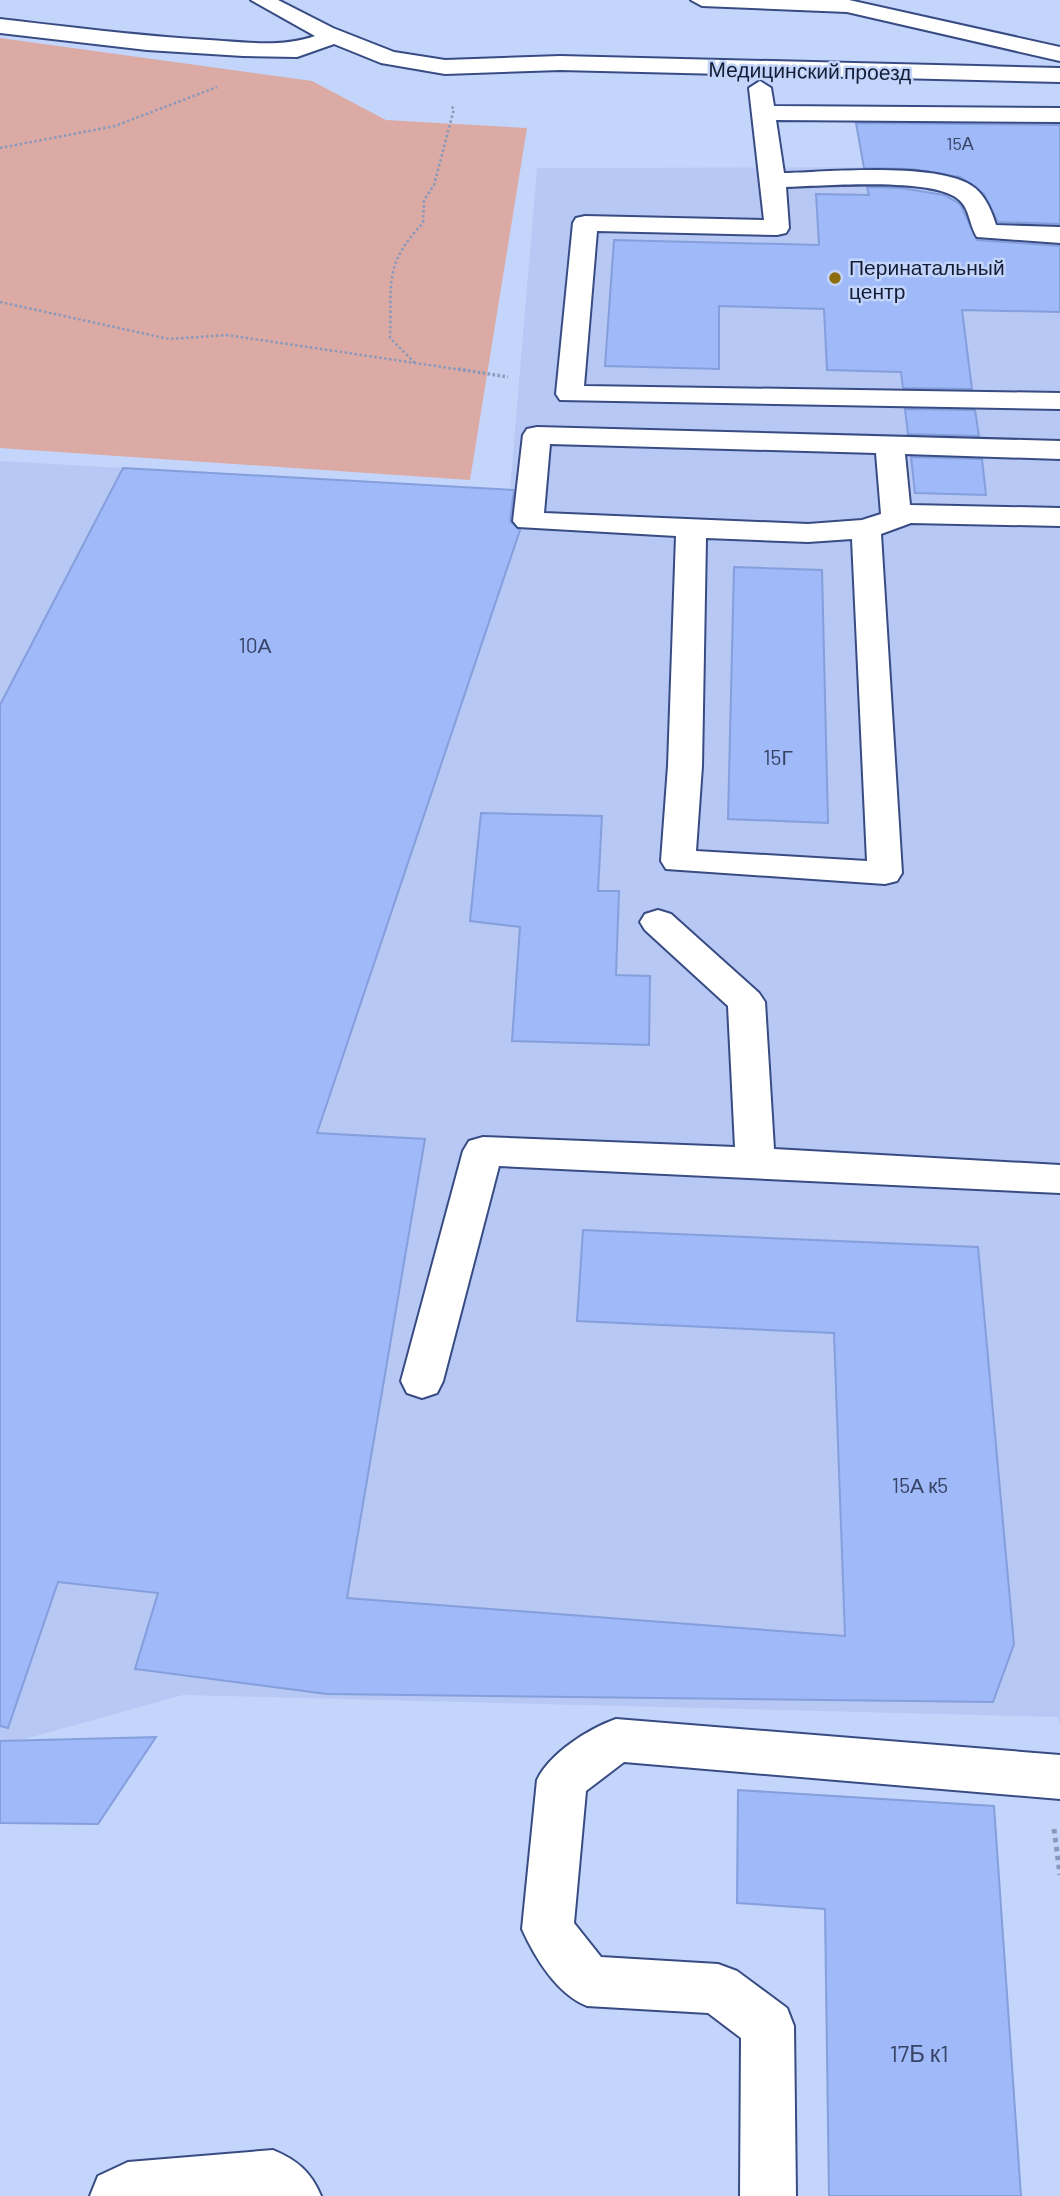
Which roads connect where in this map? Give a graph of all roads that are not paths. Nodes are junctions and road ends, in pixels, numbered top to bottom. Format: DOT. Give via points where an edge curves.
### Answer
graph roads {
  1 [pos="262,0"];
  2 [pos="702,0"];
  3 [pos="0,26"];
  4 [pos="334,37"];
  5 [pos="1060,54"];
  6 [pos="757,69"];
  7 [pos="1060,75"];
  8 [pos="764,113"];
  9 [pos="1060,115"];
  10 [pos="773,180"];
  11 [pos="1060,235"];
  12 [pos="1060,401"];
  13 [pos="890,445"];
  14 [pos="1060,450"];
  15 [pos="1060,517"];
  16 [pos="881,524"];
  17 [pos="691,528"];
  18 [pos="658,922"];
  19 [pos="755,1162"];
  20 [pos="1060,1179"];
  21 [pos="422,1381"];
  22 [pos="1060,1777"];
  23 [pos="118,2196"];
  24 [pos="293,2196"];
  25 [pos="768,2196"];
  1 -- 4 [label="street, Медицинский проезд"];
  2 -- 5 [label="street" via="847,6"];
  3 -- 4 [label="street" via="146,43 297,50"];
  4 -- 6 [label="street, Медицинский проезд" via="389,58 445,67 560,63"];
  6 -- 7 [label="street, Медицинский проезд"];
  6 -- 8 [label="street"];
  8 -- 9 [label="street"];
  8 -- 10 [label="street"];
  10 -- 11 [label="street" via="935,180 963,189 976,203 986,232"];
  10 -- 12 [label="street" via="778,228 585,223 570,394"];
  13 -- 14 [label="street"];
  13 -- 16 [label="street"];
  13 -- 17 [label="street" via="537,435 528,521"];
  15 -- 16 [label="street" via="908,514"];
  16 -- 17 [label="street" via="808,533"];
  16 -- 17 [label="street" via="885,873 678,862"];
  18 -- 19 [label="street" via="746,1002"];
  19 -- 20 [label="street"];
  19 -- 21 [label="street" via="482,1151"];
  22 -- 25 [label="street" via="616,1740 562,1780 548,1929 587,1981 718,1989 768,2026"];
  23 -- 24 [label="street" via="128,2190 273,2178"];
}
